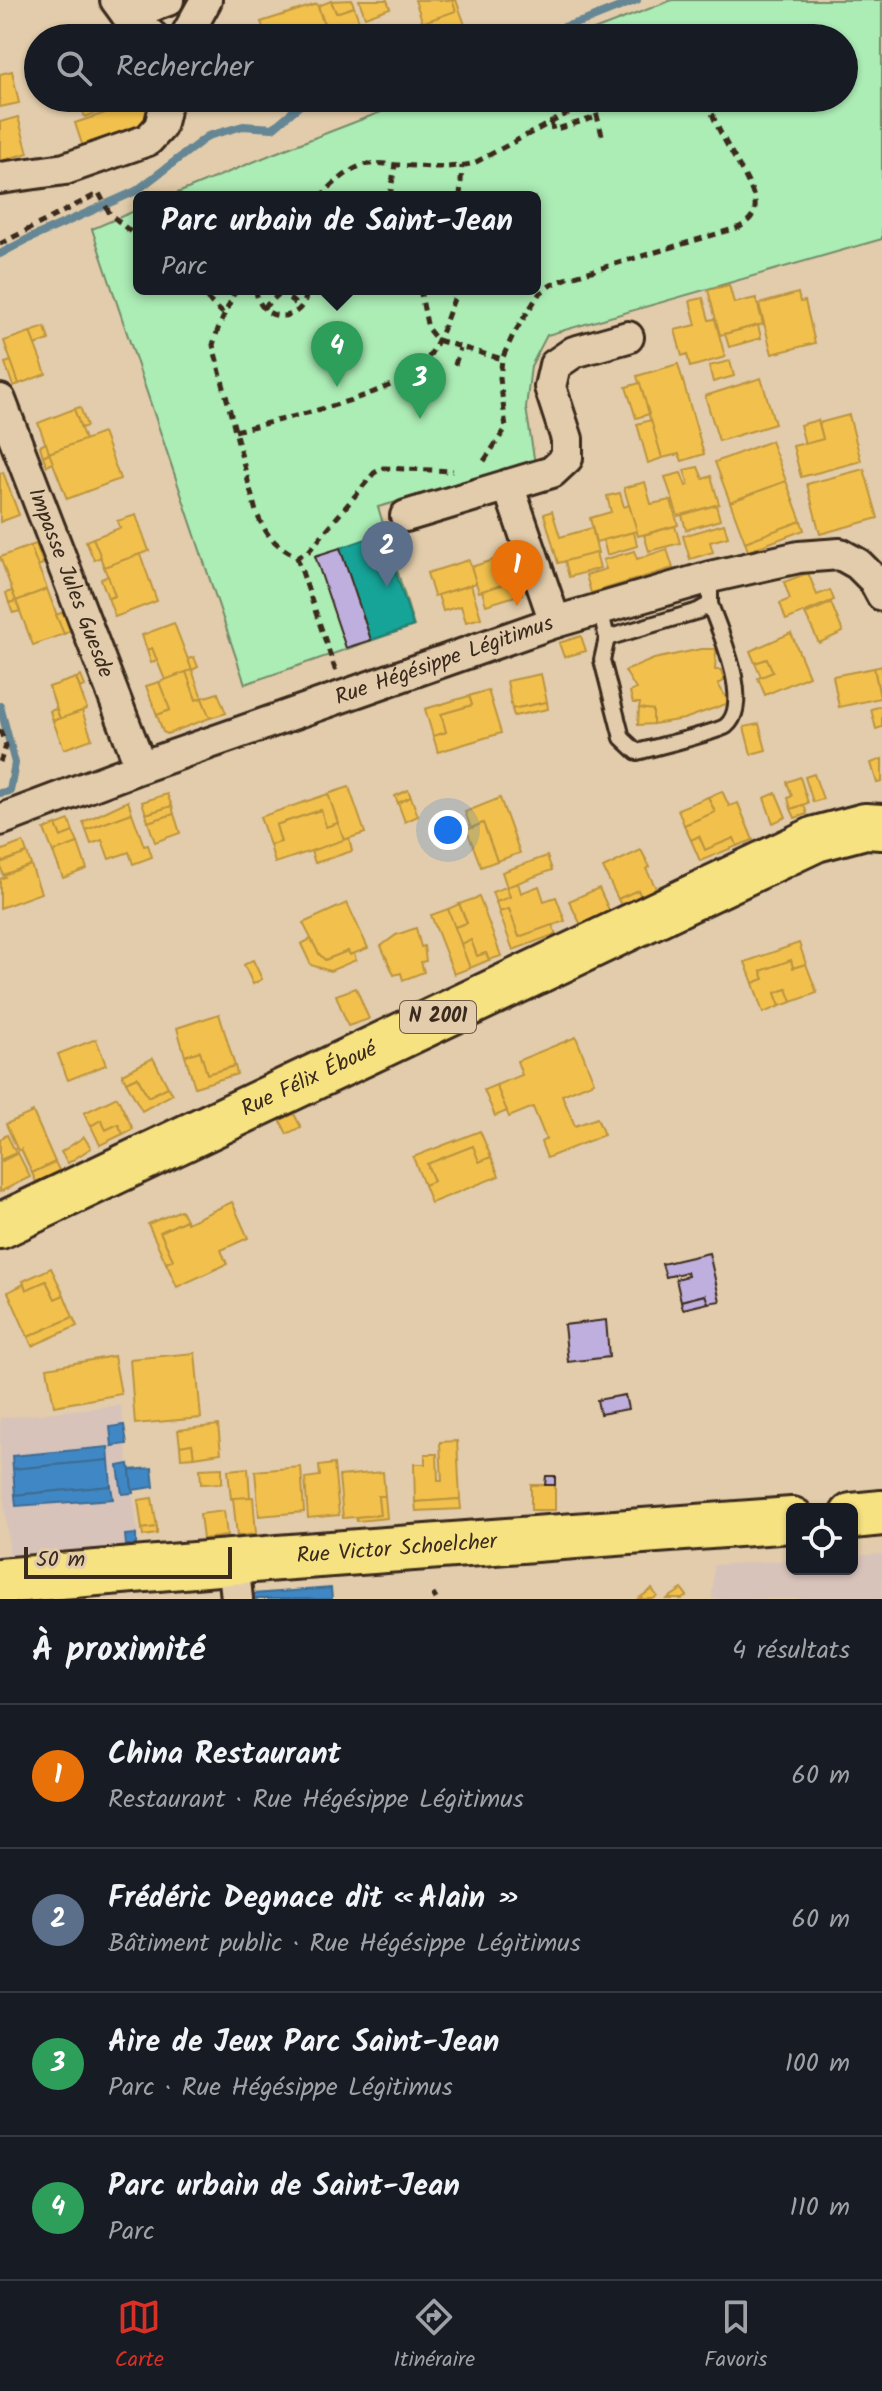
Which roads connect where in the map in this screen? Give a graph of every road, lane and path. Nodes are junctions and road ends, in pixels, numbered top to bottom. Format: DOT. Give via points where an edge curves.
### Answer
graph roads {
  1 [pos="168,0"];
  2 [pos="206,0"];
  3 [pos="122,8"];
  4 [pos="139,24"];
  5 [pos="193,24"];
  6 [pos="164,112"];
  7 [pos="570,112"];
  8 [pos="596,112"];
  9 [pos="711,112"];
  10 [pos="597,117"];
  11 [pos="551,122"];
  12 [pos="602,135"];
  13 [pos="395,164"];
  14 [pos="462,166"];
  15 [pos="0,178"];
  16 [pos="326,191"];
  17 [pos="391,191"];
  18 [pos="460,191"];
  19 [pos="133,234"];
  20 [pos="0,244"];
  21 [pos="541,292"];
  22 [pos="203,295"];
  23 [pos="233,295"];
  24 [pos="257,295"];
  25 [pos="277,295"];
  26 [pos="287,295"];
  27 [pos="307,295"];
  28 [pos="421,295"];
  29 [pos="456,295"];
  30 [pos="538,295"];
  31 [pos="263,308"];
  32 [pos="300,308"];
  33 [pos="225,315"];
  34 [pos="628,337"];
  35 [pos="437,340"];
  36 [pos="460,348"];
  37 [pos="502,359"];
  38 [pos="455,365"];
  39 [pos="0,400"];
  40 [pos="235,431"];
  41 [pos="483,463"];
  42 [pos="459,471"];
  43 [pos="508,485"];
  44 [pos="406,516"];
  45 [pos="297,557"];
  46 [pos="710,590"];
  47 [pos="882,595"];
  48 [pos="600,609"];
  49 [pos="555,622"];
  50 [pos="607,638"];
  51 [pos="344,695"];
  52 [pos="0,730"];
  53 [pos="0,762"];
  54 [pos="141,767"];
  55 [pos="0,820"];
  56 [pos="882,827"];
  57 [pos="0,1226"];
  58 [pos="882,1513"];
  59 [pos="858,1515"];
  60 [pos="786,1521"];
  61 [pos="235,1580"];
  62 [pos="0,1581"];
  1 -- 3 [label="street"];
  2 -- 5 [label="street"];
  3 -- 4 [label="street"];
  6 -- 15 [label="street" via="160,127 148,140 65,169"];
  7 -- 11 [label="path"];
  8 -- 10 [label="path"];
  9 -- 21 [label="path" via="752,193 755,207 750,220 568,278"];
  10 -- 11 [label="path" via="553,130"];
  10 -- 12 [label="path"];
  11 -- 14 [label="path"];
  13 -- 14 [label="path"];
  13 -- 16 [label="path" via="362,165"];
  13 -- 17 [label="path"];
  14 -- 18 [label="path"];
  19 -- 20 [label="path" via="110,214 99,193"];
  22 -- 33 [label="path"];
  23 -- 33 [label="path"];
  24 -- 31 [label="path"];
  25 -- 31 [label="path"];
  26 -- 32 [label="path"];
  27 -- 32 [label="path"];
  28 -- 35 [label="path" via="428,329"];
  29 -- 35 [label="path"];
  30 -- 37 [label="path"];
  31 -- 32 [label="path" via="277,316"];
  33 -- 40 [label="path" via="213,345"];
  34 -- 43 [label="street" via="574,352 555,365 550,387 567,439 567,458 552,472"];
  35 -- 36 [label="path"];
  35 -- 40 [label="path" via="425,362 392,384"];
  36 -- 37 [label="path"];
  36 -- 38 [label="path"];
  37 -- 41 [label="path" via="506,428"];
  39 -- 54 [label="street, Impasse Jules Guesde"];
  40 -- 45 [label="path" via="265,532"];
  42 -- 45 [label="path" via="383,468 321,539"];
  43 -- 44 [label="street"];
  43 -- 49 [label="street"];
  45 -- 51 [label="path"];
  46 -- 47 [label="street, Rue Hégésippe Légitimus" via="799,557 840,554 858,564"];
  46 -- 48 [label="street, Rue Hégésippe Légitimus"];
  46 -- 50 [label="lane" via="698,611"];
  46 -- 50 [label="lane" via="736,684 737,709 725,727 637,752 622,738 602,660"];
  48 -- 49 [label="street, Rue Hégésippe Légitimus"];
  48 -- 50 [label="lane"];
  49 -- 51 [label="street, Rue Hégésippe Légitimus"];
  51 -- 54 [label="street, Rue Hégésippe Légitimus"];
  52 -- 53 [label="path" via="6,746"];
  54 -- 55 [label="street, Rue Hégésippe Légitimus"];
  56 -- 57 [label="main road, Rue Félix Éboué / N 2001" via="865,826 816,839"];
  58 -- 59 [label="main road"];
  60 -- 61 [label="main road, Rue Victor Schoelcher"];
  61 -- 62 [label="main road, Rue Victor Schoelcher"];
}
